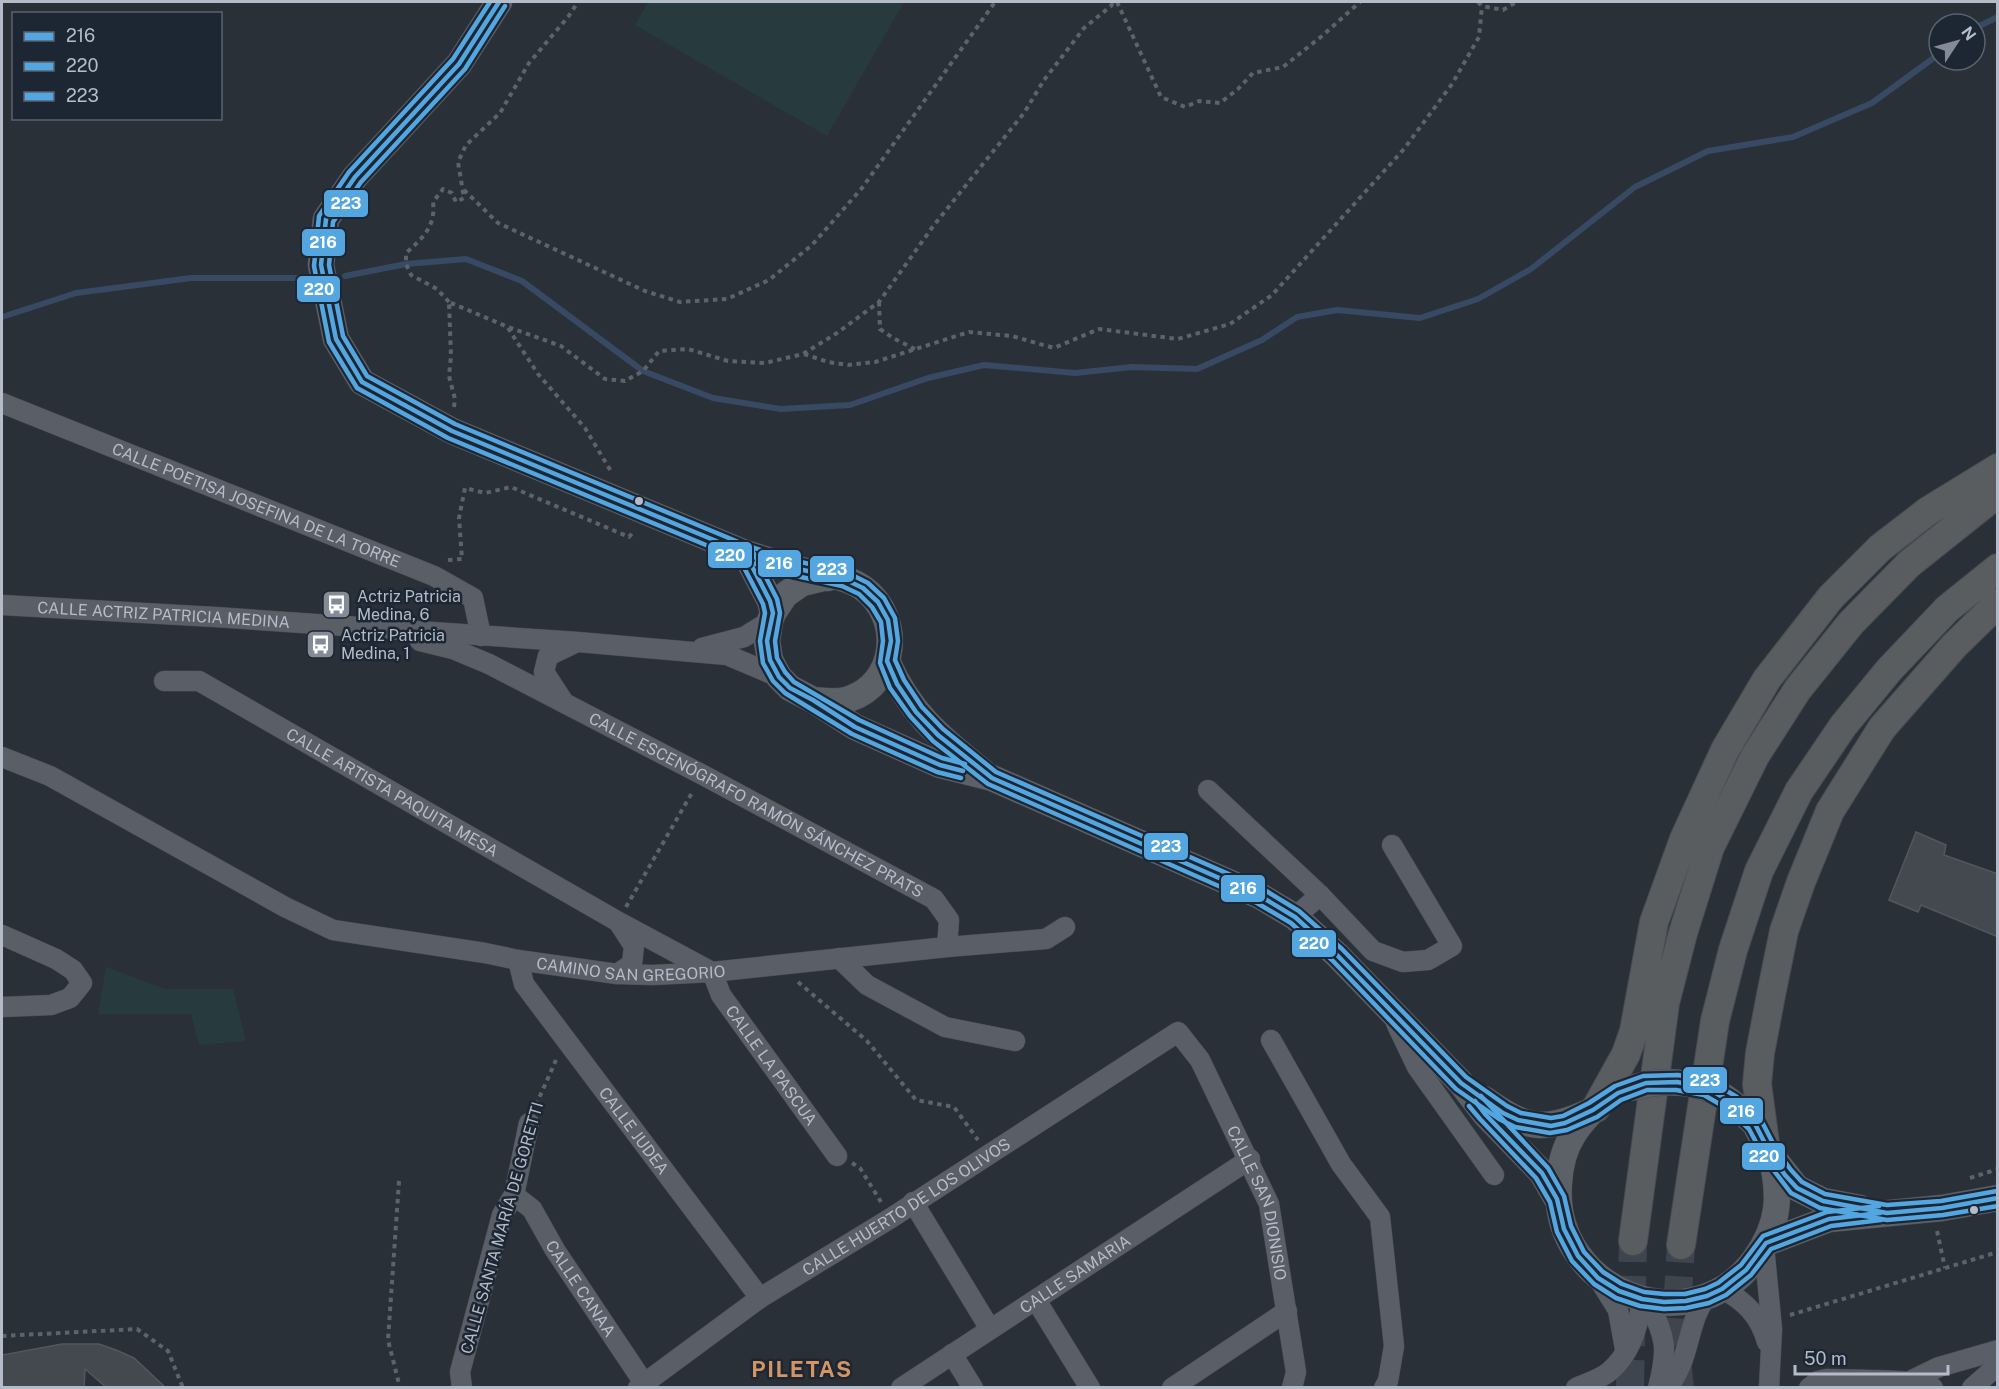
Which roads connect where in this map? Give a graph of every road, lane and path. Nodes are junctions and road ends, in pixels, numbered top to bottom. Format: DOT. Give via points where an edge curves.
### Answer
graph roads {
  1 [pos="499,2"];
  2 [pos="578,2"];
  3 [pos="995,2"];
  4 [pos="1115,2"];
  5 [pos="1360,2"];
  6 [pos="1478,2"];
  7 [pos="1516,2"];
  8 [pos="1482,6"];
  9 [pos="464,190"];
  10 [pos="450,302"];
  11 [pos="879,302"];
  12 [pos="915,349"];
  13 [pos="803,354"];
  14 [pos="2,403"];
  15 [pos="452,431"];
  16 [pos="1998,468"];
  17 [pos="1998,493"];
  18 [pos="745,553"];
  19 [pos="1998,568"];
  20 [pos="844,579"];
  21 [pos="1998,603"];
  22 [pos="2,605"];
  23 [pos="771,617"];
  24 [pos="368,628"];
  25 [pos="481,636"];
  26 [pos="578,642"];
  27 [pos="684,652"];
  28 [pos="887,662"];
  29 [pos="779,677"];
  30 [pos="164,681"];
  31 [pos="813,700"];
  32 [pos="564,702"];
  33 [pos="2,757"];
  34 [pos="703,775"];
  35 [pos="992,778"];
  36 [pos="1208,790"];
  37 [pos="1392,845"];
  38 [pos="1320,895"];
  39 [pos="1295,917"];
  40 [pos="617,921"];
  41 [pos="1065,927"];
  42 [pos="2,935"];
  43 [pos="947,947"];
  44 [pos="839,958"];
  45 [pos="518,960"];
  46 [pos="779,965"];
  47 [pos="712,972"];
  48 [pos="618,974"];
  49 [pos="2,1007"];
  50 [pos="1390,1010"];
  51 [pos="1178,1032"];
  52 [pos="565,1037"];
  53 [pos="1271,1040"];
  54 [pos="1015,1041"];
  55 [pos="1461,1083"];
  56 [pos="1594,1109"];
  57 [pos="529,1123"];
  58 [pos="1768,1149"];
  59 [pos="988,1154"];
  60 [pos="837,1156"];
  61 [pos="1250,1160"];
  62 [pos="1494,1175"];
  63 [pos="399,1181"];
  64 [pos="514,1195"];
  65 [pos="1998,1198"];
  66 [pos="1557,1199"];
  67 [pos="913,1202"];
  68 [pos="1887,1213"];
  69 [pos="891,1218"];
  70 [pos="1633,1241"];
  71 [pos="1682,1245"];
  72 [pos="1765,1245"];
  73 [pos="1998,1252"];
  74 [pos="1598,1278"];
  75 [pos="1714,1292"];
  76 [pos="760,1298"];
  77 [pos="1036,1300"];
  78 [pos="1645,1300"];
  79 [pos="1287,1311"];
  80 [pos="1771,1312"];
  81 [pos="990,1329"];
  82 [pos="2,1336"];
  83 [pos="1625,1349"];
  84 [pos="1998,1350"];
  85 [pos="952,1354"];
  86 [pos="1998,1365"];
  87 [pos="1770,1367"];
  88 [pos="1909,1382"];
  89 [pos="641,1385"];
  90 [pos="1183,1385"];
  91 [pos="183,1388"];
  92 [pos="400,1388"];
  93 [pos="462,1388"];
  94 [pos="901,1388"];
  95 [pos="973,1388"];
  96 [pos="1090,1388"];
  97 [pos="1292,1388"];
  98 [pos="1384,1388"];
  99 [pos="1576,1388"];
  100 [pos="1658,1388"];
  101 [pos="1667,1388"];
  102 [pos="1769,1388"];
  103 [pos="1809,1388"];
  104 [pos="1934,1388"];
  105 [pos="1972,1388"];
  1 -- 15 [label="main road" via="459,64 355,177 326,219 321,265 336,339 362,382"];
  2 -- 9 [label="path" via="529,63 500,113 466,145 459,162"];
  3 -- 9 [label="path" via="862,188 812,245 769,280 727,299 680,302 645,291 498,223"];
  4 -- 5 [label="path" via="1161,97 1185,107 1199,102 1220,103 1252,73 1283,67"];
  4 -- 11 [label="path" via="1084,28"];
  6 -- 8 [label="path"];
  7 -- 8 [label="path" via="1503,10"];
  8 -- 12 [label="path" via="1479,37 1452,84 1404,149 1272,295 1230,324 1178,339 1099,329 1054,348 1012,336 969,332"];
  9 -- 10 [label="path" via="464,198 456,202 452,193 443,189 434,202 435,216 422,239 406,253 411,275 437,289"];
  10 -- 13 [label="path" via="561,346 605,379 625,381 643,371 659,351 688,349 728,361 765,363"];
  10 -- 15 [label="path" via="449,376 455,399"];
  11 -- 12 [label="path" via="880,329"];
  11 -- 13 [label="path"];
  12 -- 13 [label="path" via="875,362 848,364"];
  14 -- 25 [label="street, CALLE POETISA JOSEFINA DE LA TORRE" via="434,576 473,598"];
  15 -- 18 [label="main road"];
  16 -- 56 [label="highway" via="1928,511 1880,548 1831,597 1767,679 1725,750 1684,839 1654,922 1634,1031 1626,1054"];
  17 -- 70 [label="highway" via="1909,564 1844,631 1797,689 1755,756 1710,847 1665,1003"];
  18 -- 20 [label="main road"];
  18 -- 23 [label="main road" via="770,601"];
  19 -- 71 [label="highway" via="1947,609 1843,726 1799,791 1760,871 1714,1021"];
  20 -- 23 [label="main road" via="802,583 785,596"];
  20 -- 28 [label="main road" via="863,588 878,602 888,620 891,641"];
  21 -- 58 [label="highway" via="1954,646 1882,728 1830,811 1784,931 1760,1053 1757,1084"];
  22 -- 24 [label="street, CALLE ACTRIZ PATRICIA MEDINA"];
  23 -- 27 [label="street, CALLE ACTRIZ PATRICIA MEDINA" via="744,637"];
  23 -- 29 [label="main road" via="767,641 770,660"];
  24 -- 25 [label="street, CALLE ACTRIZ PATRICIA MEDINA"];
  24 -- 32 [label="street, CALLE ESCENÓGRAFO RAMÓN SÁNCHEZ PRATS" via="453,650"];
  25 -- 26 [label="street, CALLE ACTRIZ PATRICIA MEDINA"];
  26 -- 27 [label="street, CALLE ACTRIZ PATRICIA MEDINA"];
  26 -- 32 [label="street, CALLE ESCENÓGRAFO RAMÓN SÁNCHEZ PRATS" via="548,656 544,672"];
  27 -- 29 [label="street, CALLE ACTRIZ PATRICIA MEDINA" via="727,655"];
  28 -- 31 [label="main road" via="866,690 849,699"];
  28 -- 35 [label="main road" via="897,684 923,720"];
  29 -- 31 [label="main road"];
  30 -- 40 [label="street, CALLE ARTISTA PAQUITA MESA" via="199,681"];
  31 -- 35 [label="main road" via="855,727 940,765"];
  32 -- 34 [label="street, CALLE ESCENÓGRAFO RAMÓN SÁNCHEZ PRATS"];
  33 -- 45 [label="street, CAMINO SAN GREGORIO" via="50,776 333,930"];
  34 -- 40 [label="path"];
  34 -- 43 [label="street, CALLE ESCENÓGRAFO RAMÓN SÁNCHEZ PRATS" via="934,899 949,920"];
  35 -- 39 [label="main road" via="1260,896"];
  36 -- 38 [label="street"];
  37 -- 38 [label="street" via="1452,946 1428,960 1412,962 1373,951"];
  38 -- 39 [label="street"];
  39 -- 50 [label="main road"];
  40 -- 47 [label="street, CALLE ARTISTA PAQUITA MESA"];
  40 -- 48 [label="street, CALLE ARTISTA PAQUITA MESA" via="634,946 632,964"];
  41 -- 43 [label="street, CAMINO SAN GREGORIO" via="1046,939"];
  42 -- 49 [label="street" via="73,970 82,983 70,998 51,1005"];
  43 -- 44 [label="street, CAMINO SAN GREGORIO"];
  44 -- 46 [label="street, CAMINO SAN GREGORIO"];
  44 -- 54 [label="street" via="867,985 945,1027"];
  45 -- 48 [label="street, CAMINO SAN GREGORIO"];
  45 -- 52 [label="street, CALLE JUDEA" via="524,984"];
  46 -- 47 [label="street, CAMINO SAN GREGORIO"];
  46 -- 59 [label="path" via="867,1041 916,1100 954,1107"];
  47 -- 48 [label="street, CAMINO SAN GREGORIO"];
  47 -- 60 [label="street, CALLE LA PASCUA" via="721,995"];
  50 -- 55 [label="main road"];
  50 -- 62 [label="street" via="1418,1066"];
  51 -- 59 [label="street, CALLE HUERTO DE LOS OLIVOS"];
  51 -- 61 [label="street, CALLE SAN DIONISIO" via="1200,1060"];
  52 -- 57 [label="path, CALLE SANTA MARÍA DE GORETTI"];
  52 -- 76 [label="street, CALLE JUDEA"];
  53 -- 98 [label="street" via="1341,1164 1380,1217 1394,1346"];
  55 -- 56 [label="main road" via="1503,1113 1533,1124 1565,1123"];
  55 -- 66 [label="main road" via="1542,1173"];
  56 -- 58 [label="main road, bridge" via="1618,1093 1646,1083 1677,1082 1707,1088 1755,1124"];
  56 -- 66 [label="main road" via="1572,1135 1560,1166"];
  57 -- 64 [label="street, CALLE SANTA MARÍA DE GORETTI"];
  58 -- 68 [label="main road" via="1791,1182 1807,1195"];
  58 -- 72 [label="main road" via="1778,1182 1776,1214"];
  59 -- 67 [label="street, CALLE HUERTO DE LOS OLIVOS"];
  60 -- 69 [label="path" via="860,1168"];
  61 -- 77 [label="street, CALLE SAMARIA"];
  61 -- 79 [label="street, CALLE SAN DIONISIO" via="1269,1204"];
  63 -- 92 [label="path" via="388,1340"];
  64 -- 89 [label="street, CALLE CANAA" via="532,1209"];
  64 -- 93 [label="street, CALLE SANTA MARÍA DE GORETTI" via="502,1215 460,1372"];
  65 -- 68 [label="main road"];
  66 -- 74 [label="main road" via="1573,1247"];
  67 -- 69 [label="street, CALLE HUERTO DE LOS OLIVOS"];
  67 -- 81 [label="street"];
  68 -- 72 [label="main road" via="1829,1219"];
  69 -- 76 [label="street, CALLE HUERTO DE LOS OLIVOS"];
  72 -- 75 [label="main road" via="1746,1270"];
  72 -- 80 [label="street"];
  73 -- 80 [label="path" via="1794,1315"];
  74 -- 78 [label="main road"];
  74 -- 83 [label="street" via="1622,1320"];
  75 -- 78 [label="main road" via="1686,1301"];
  75 -- 87 [label="street" via="1736,1297 1756,1316 1766,1340"];
  75 -- 101 [label="street" via="1698,1307 1682,1364"];
  76 -- 89 [label="street, CALLE HUERTO DE LOS OLIVOS"];
  77 -- 81 [label="street, CALLE SAMARIA"];
  77 -- 96 [label="street"];
  78 -- 83 [label="street" via="1634,1337"];
  78 -- 100 [label="street" via="1663,1335 1665,1348"];
  79 -- 90 [label="street"];
  79 -- 97 [label="street, CALLE SAN DIONISIO" via="1296,1372"];
  80 -- 87 [label="street"];
  81 -- 85 [label="street, CALLE SAMARIA"];
  82 -- 91 [label="path" via="137,1329 168,1351"];
  83 -- 99 [label="street" via="1610,1371"];
  84 -- 88 [label="street" via="1939,1367"];
  85 -- 94 [label="street, CALLE SAMARIA"];
  85 -- 95 [label="street"];
  86 -- 105 [label="street"];
  87 -- 102 [label="street"];
  88 -- 103 [label="street" via="1827,1379"];
  88 -- 104 [label="street"];
}
